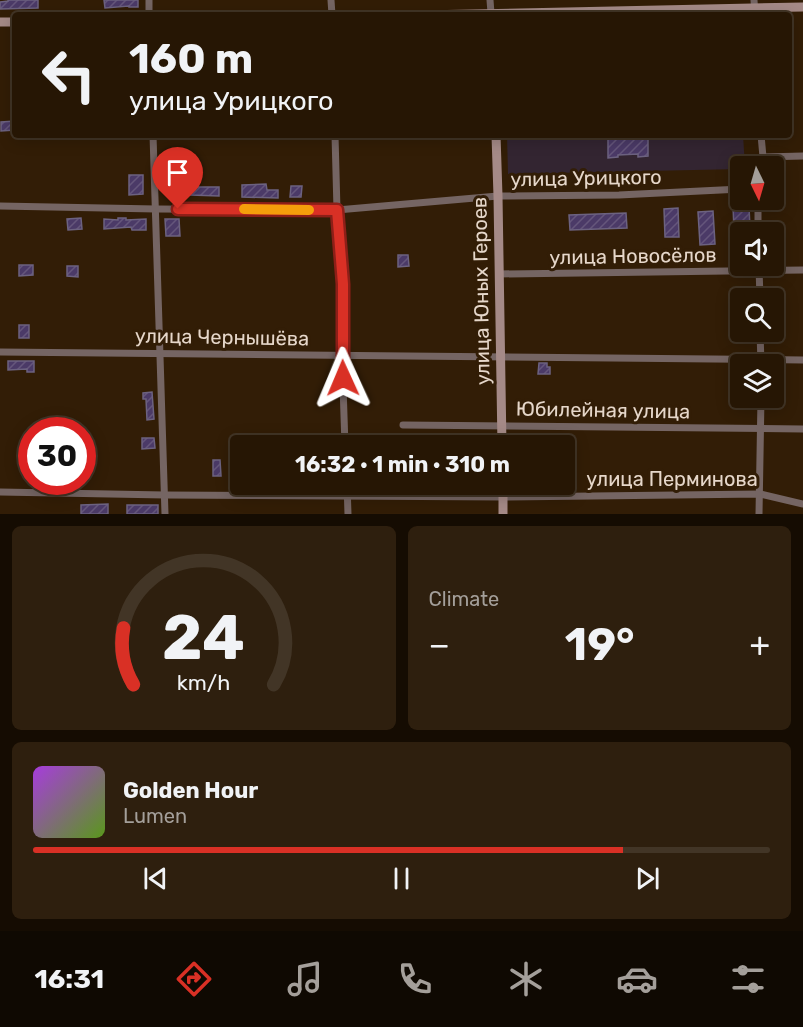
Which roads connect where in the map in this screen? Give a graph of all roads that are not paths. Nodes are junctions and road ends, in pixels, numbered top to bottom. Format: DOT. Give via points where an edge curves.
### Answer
graph roads {
  1 [pos="803,7"];
  2 [pos="754,8"];
  3 [pos="579,12"];
  4 [pos="153,138"];
  5 [pos="335,138"];
  6 [pos="496,138"];
  7 [pos="761,138"];
  8 [pos="762,156"];
  9 [pos="784,156"];
  10 [pos="803,156"];
  11 [pos="730,190"];
  12 [pos="498,196"];
  13 [pos="0,206"];
  14 [pos="156,209"];
  15 [pos="337,210"];
  16 [pos="730,269"];
  17 [pos="784,269"];
  18 [pos="803,270"];
  19 [pos="499,274"];
  20 [pos="0,352"];
  21 [pos="160,353"];
  22 [pos="342,355"];
  23 [pos="501,357"];
  24 [pos="803,360"];
  25 [pos="730,361"];
  26 [pos="784,361"];
  27 [pos="762,408"];
  28 [pos="403,425"];
  29 [pos="502,426"];
  30 [pos="762,428"];
  31 [pos="803,429"];
  32 [pos="345,435"];
  33 [pos="502,435"];
  34 [pos="0,492"];
  35 [pos="760,494"];
  36 [pos="165,495"];
  37 [pos="347,496"];
  38 [pos="503,497"];
  39 [pos="803,504"];
  40 [pos="165,514"];
  41 [pos="348,514"];
  42 [pos="503,514"];
  43 [pos="759,514"];
  1 -- 2 [label="street"];
  2 -- 3 [label="street"];
  4 -- 14 [label="street"];
  5 -- 15 [label="street"];
  6 -- 12 [label="street, улица Юных Героев"];
  7 -- 8 [label="street"];
  9 -- 10 [label="street"];
  11 -- 12 [label="street, улица Урицкого"];
  12 -- 15 [label="street, улица Урицкого"];
  12 -- 19 [label="street, улица Юных Героев"];
  13 -- 14 [label="street, улица Урицкого"];
  14 -- 15 [label="street, улица Урицкого"];
  14 -- 21 [label="street"];
  15 -- 22 [label="street" via="343,284"];
  16 -- 19 [label="street, улица Новосёлов"];
  17 -- 18 [label="street, улица Новосёлов"];
  19 -- 23 [label="street, улица Юных Героев"];
  20 -- 21 [label="street, улица Чернышёва"];
  21 -- 22 [label="street, улица Чернышёва"];
  21 -- 36 [label="street"];
  22 -- 23 [label="street, улица Чернышёва"];
  22 -- 32 [label="street"];
  23 -- 25 [label="street, улица Чернышёва"];
  23 -- 29 [label="street, улица Юных Героев"];
  24 -- 26 [label="street, улица Чернышёва"];
  27 -- 30 [label="street"];
  28 -- 29 [label="street, Юбилейная улица"];
  29 -- 30 [label="street, Юбилейная улица"];
  29 -- 33 [label="street, улица Юных Героев"];
  30 -- 31 [label="street, Юбилейная улица"];
  30 -- 35 [label="street"];
  34 -- 36 [label="street, улица Перминова"];
  35 -- 38 [label="street, улица Перминова"];
  35 -- 39 [label="street, улица Перминова"];
  35 -- 43 [label="street"];
  36 -- 37 [label="street, улица Перминова"];
  36 -- 40 [label="street"];
  37 -- 38 [label="street, улица Перминова"];
  37 -- 41 [label="street"];
  38 -- 42 [label="street"];
}
